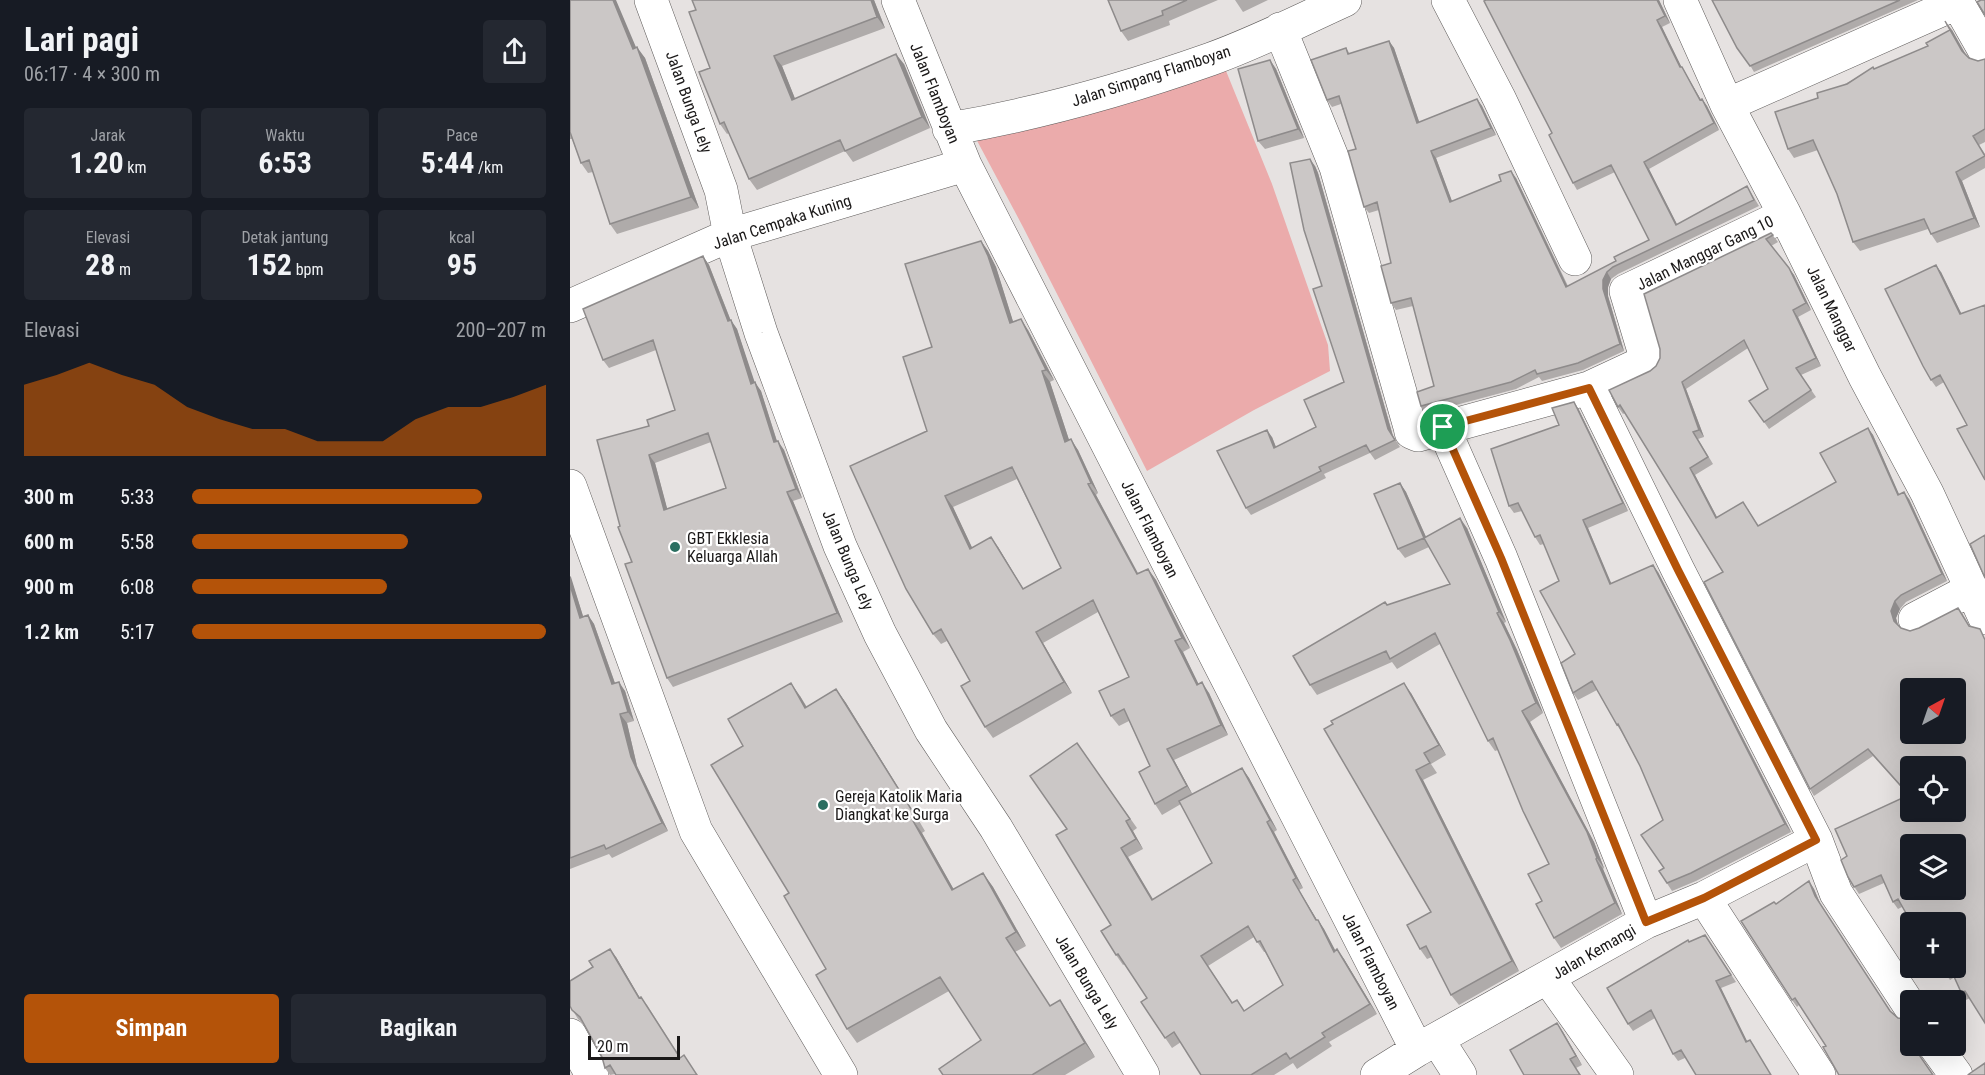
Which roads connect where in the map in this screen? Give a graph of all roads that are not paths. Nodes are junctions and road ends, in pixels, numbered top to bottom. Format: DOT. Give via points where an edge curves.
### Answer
graph roads {
  1 [pos="651,0"];
  2 [pos="898,0"];
  3 [pos="1345,0"];
  4 [pos="1448,0"];
  5 [pos="1680,0"];
  6 [pos="1957,2"];
  7 [pos="1280,29"];
  8 [pos="1985,51"];
  9 [pos="1727,105"];
  10 [pos="949,129"];
  11 [pos="965,165"];
  12 [pos="1785,215"];
  13 [pos="730,235"];
  14 [pos="1575,259"];
  15 [pos="570,306"];
  16 [pos="1589,388"];
  17 [pos="1443,427"];
  18 [pos="570,486"];
  19 [pos="1978,603"];
  20 [pos="1915,619"];
  21 [pos="1816,840"];
  22 [pos="1704,898"];
  23 [pos="1646,922"];
  24 [pos="1548,978"];
  25 [pos="1900,991"];
  26 [pos="570,1035"];
  27 [pos="1427,1045"];
  28 [pos="1942,1056"];
  29 [pos="592,1075"];
  30 [pos="841,1075"];
  31 [pos="1143,1075"];
  32 [pos="1377,1075"];
  33 [pos="1460,1075"];
  34 [pos="1617,1075"];
  35 [pos="1819,1075"];
  36 [pos="1956,1075"];
  1 -- 13 [label="street, Jalan Bunga Lely" via="721,190"];
  2 -- 10 [label="street, Jalan Flamboyan"];
  3 -- 7 [label="street, Jalan Simpang Flamboyan"];
  4 -- 14 [label="street"];
  5 -- 9 [label="street, Jalan Manggar"];
  6 -- 8 [label="street"];
  6 -- 9 [label="street"];
  7 -- 10 [label="street, Jalan Simpang Flamboyan" via="1212,59 1145,80 1004,119"];
  7 -- 17 [label="street" via="1336,167 1411,432 1418,435"];
  9 -- 12 [label="street, Jalan Manggar"];
  10 -- 11 [label="street, Jalan Flamboyan"];
  11 -- 13 [label="street, Jalan Cempaka Kuning"];
  11 -- 27 [label="street, Jalan Flamboyan"];
  12 -- 16 [label="street, Jalan Manggar Gang 10" via="1626,291 1647,361"];
  12 -- 19 [label="street, Jalan Manggar"];
  13 -- 15 [label="street, Jalan Cempaka Kuning"];
  13 -- 31 [label="street, Jalan Bunga Lely" via="761,333 840,546 880,634 931,729 996,828"];
  16 -- 17 [label="street"];
  16 -- 21 [label="street"];
  17 -- 23 [label="street" via="1501,558"];
  18 -- 30 [label="street" via="696,831"];
  19 -- 20 [label="street"];
  21 -- 22 [label="street, Jalan Kemangi"];
  21 -- 25 [label="street" via="1836,893"];
  22 -- 23 [label="street, Jalan Kemangi"];
  22 -- 35 [label="street"];
  23 -- 24 [label="street, Jalan Kemangi"];
  24 -- 27 [label="street, Jalan Kemangi"];
  24 -- 34 [label="street"];
  26 -- 29 [label="street"];
  27 -- 32 [label="street, Jalan Kemangi"];
  27 -- 33 [label="street, Jalan Flamboyan"];
  28 -- 36 [label="street"];
}
